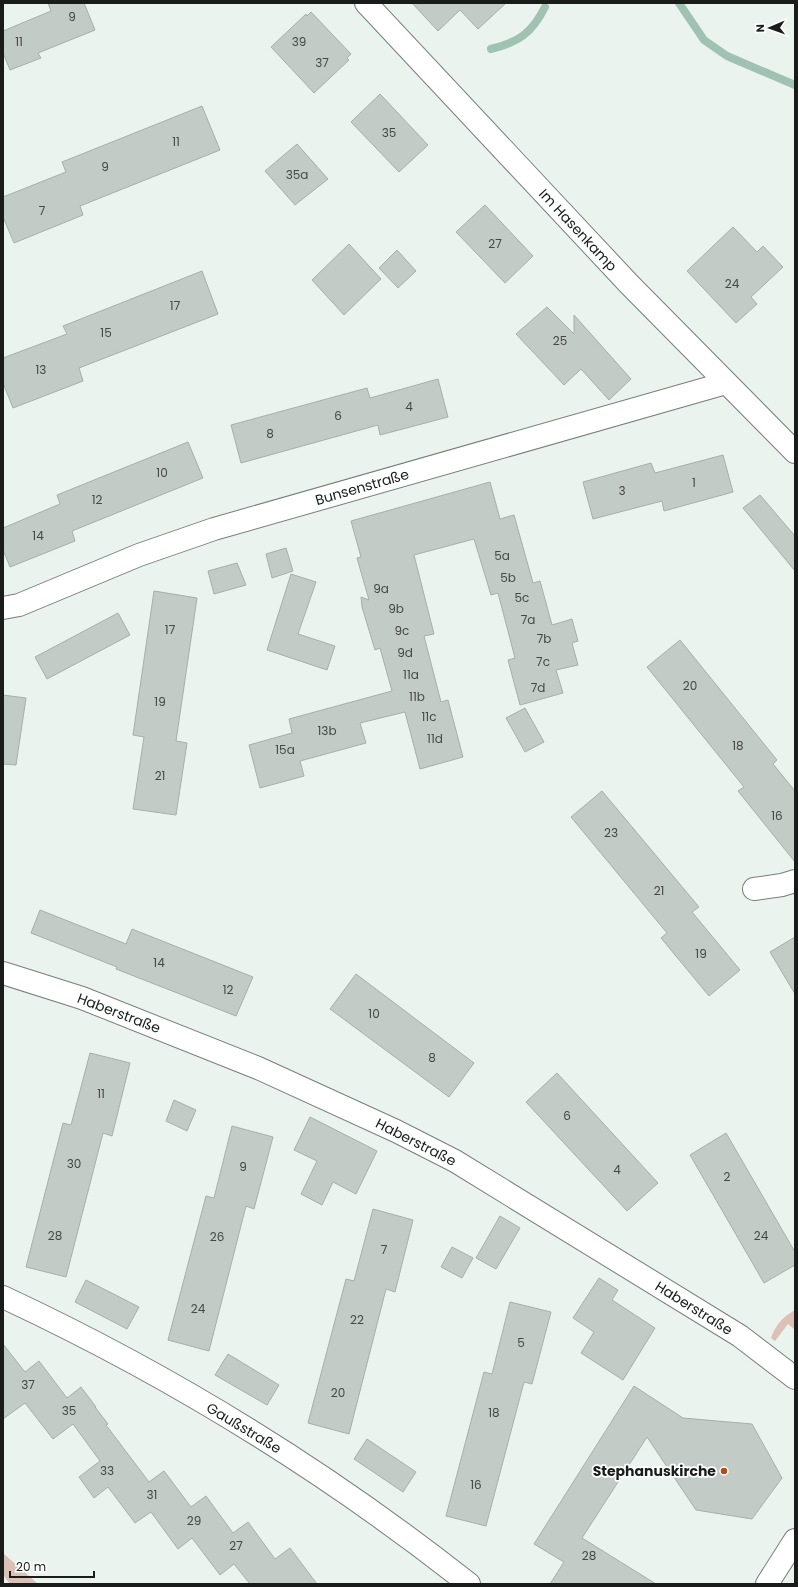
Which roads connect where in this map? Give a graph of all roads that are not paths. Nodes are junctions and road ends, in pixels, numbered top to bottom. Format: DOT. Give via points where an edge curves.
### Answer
graph roads {
  1 [pos="366,3"];
  2 [pos="726,383"];
  3 [pos="795,452"];
  4 [pos="3,608"];
  5 [pos="795,881"];
  6 [pos="754,889"];
  7 [pos="3,973"];
  8 [pos="3,1297"];
  9 [pos="795,1378"];
  10 [pos="795,1540"];
  11 [pos="469,1584"];
  12 [pos="768,1584"];
  1 -- 2 [label="street, Im Hasenkamp" via="624,279"];
  2 -- 3 [label="street, Im Hasenkamp"];
  2 -- 4 [label="street, Bunsenstraße" via="214,529 139,555 19,605"];
  5 -- 6 [label="street"];
  7 -- 9 [label="street, Haberstraße" via="82,998 258,1068 442,1154 740,1336"];
  8 -- 11 [label="street, Gaußstraße" via="147,1370 281,1450 418,1543"];
  10 -- 12 [label="street"];
}
